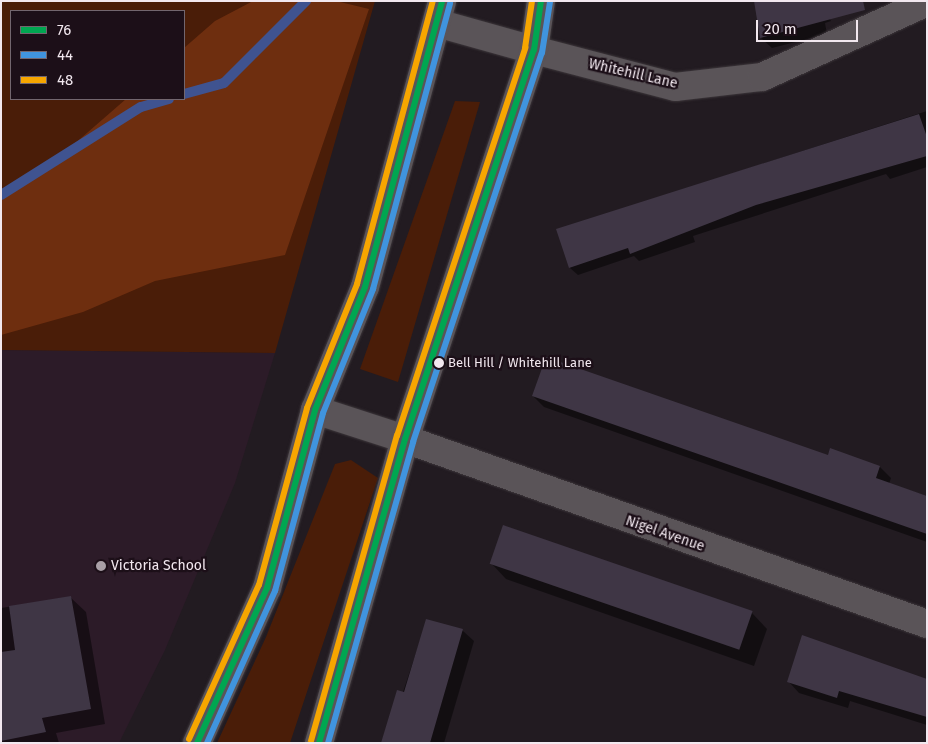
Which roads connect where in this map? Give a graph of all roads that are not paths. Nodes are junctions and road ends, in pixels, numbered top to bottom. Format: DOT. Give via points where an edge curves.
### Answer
graph roads {
  1 [pos="541,1"];
  2 [pos="927,2"];
  3 [pos="440,12"];
  4 [pos="534,50"];
  5 [pos="315,410"];
  6 [pos="405,439"];
  7 [pos="927,624"];
  8 [pos="196,743"];
  9 [pos="319,743"];
  1 -- 4 [label="main road"];
  2 -- 4 [label="main road, Whitehill Lane" via="762,77 675,87"];
  3 -- 4 [label="main road, Whitehill Lane"];
  3 -- 5 [label="main road" via="365,287"];
  4 -- 6 [label="main road"];
  5 -- 6 [label="main road, Nigel Avenue"];
  5 -- 8 [label="main road" via="267,588"];
  6 -- 7 [label="main road, Nigel Avenue"];
  6 -- 9 [label="main road"];
}
